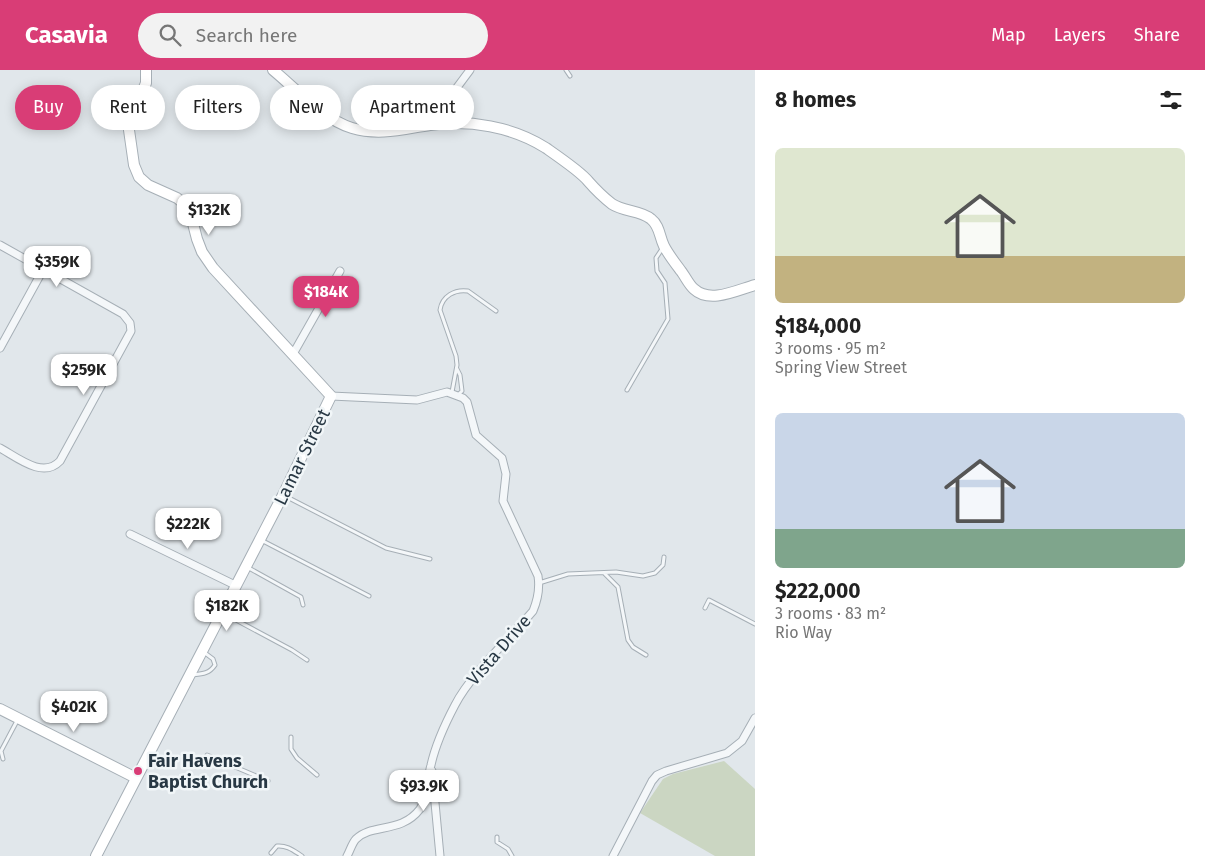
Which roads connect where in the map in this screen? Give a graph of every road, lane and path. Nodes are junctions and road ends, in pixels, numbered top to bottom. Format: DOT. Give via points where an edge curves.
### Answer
graph roads {
  1 [pos="146,70"];
  2 [pos="273,70"];
  3 [pos="470,70"];
  4 [pos="566,70"];
  5 [pos="570,76"];
  6 [pos="459,85"];
  7 [pos="474,124"];
  8 [pos="351,128"];
  9 [pos="362,130"];
  10 [pos="403,130"];
  11 [pos="0,245"];
  12 [pos="664,246"];
  13 [pos="44,268"];
  14 [pos="340,271"];
  15 [pos="755,285"];
  16 [pos="496,311"];
  17 [pos="0,348"];
  18 [pos="293,354"];
  19 [pos="457,368"];
  20 [pos="627,390"];
  21 [pos="455,394"];
  22 [pos="331,396"];
  23 [pos="0,448"];
  24 [pos="284,493"];
  25 [pos="130,534"];
  26 [pos="260,540"];
  27 [pos="664,557"];
  28 [pos="430,559"];
  29 [pos="246,567"];
  30 [pos="605,573"];
  31 [pos="539,583"];
  32 [pos="237,586"];
  33 [pos="370,596"];
  34 [pos="303,605"];
  35 [pos="705,608"];
  36 [pos="223,613"];
  37 [pos="755,624"];
  38 [pos="202,652"];
  39 [pos="646,655"];
  40 [pos="307,660"];
  41 [pos="191,675"];
  42 [pos="0,710"];
  43 [pos="755,718"];
  44 [pos="18,719"];
  45 [pos="291,737"];
  46 [pos="207,755"];
  47 [pos="4,759"];
  48 [pos="431,763"];
  49 [pos="317,775"];
  50 [pos="136,778"];
  51 [pos="268,781"];
  52 [pos="497,837"];
  53 [pos="271,853"];
  54 [pos="96,856"];
  55 [pos="302,856"];
  56 [pos="347,856"];
  57 [pos="440,856"];
  58 [pos="512,856"];
  59 [pos="613,856"];
  1 -- 18 [label="street, Lamar Street" via="146,84 128,130 139,177 186,204 205,257"];
  2 -- 8 [label="street" via="339,124"];
  3 -- 6 [label="street"];
  4 -- 5 [label="lane"];
  7 -- 12 [label="street" via="524,137 546,148 588,180 612,204 651,219"];
  9 -- 10 [label="street"];
  11 -- 13 [label="street"];
  12 -- 15 [label="street" via="694,290 719,296"];
  12 -- 20 [label="lane" via="656,258 657,271 665,283 668,319"];
  13 -- 17 [label="street"];
  13 -- 23 [label="street" via="123,314 130,323 130,334 56,466 41,469"];
  14 -- 18 [label="street"];
  16 -- 19 [label="lane" via="468,290 454,292 444,299 440,310"];
  18 -- 22 [label="street, Lamar Street"];
  19 -- 21 [label="lane"];
  19 -- 21 [label="lane" via="462,391"];
  21 -- 22 [label="street" via="447,392 418,400"];
  21 -- 31 [label="street" via="467,402 476,435 502,458 506,474 503,501"];
  22 -- 24 [label="street, Lamar Street"];
  24 -- 26 [label="street, Lamar Street"];
  24 -- 28 [label="lane" via="286,498 372,542"];
  25 -- 32 [label="street"];
  26 -- 29 [label="street, Lamar Street"];
  26 -- 33 [label="lane"];
  27 -- 30 [label="lane" via="663,565 650,574"];
  29 -- 32 [label="street, Lamar Street"];
  29 -- 34 [label="lane" via="301,597"];
  30 -- 31 [label="lane" via="568,574"];
  30 -- 39 [label="lane" via="618,588 628,640"];
  31 -- 48 [label="street, Vista Drive" via="533,612 469,683 455,704"];
  32 -- 36 [label="street, Lamar Street"];
  35 -- 37 [label="lane" via="709,600"];
  36 -- 38 [label="street, Lamar Street"];
  36 -- 40 [label="lane"];
  38 -- 41 [label="street, Lamar Street"];
  38 -- 41 [label="lane" via="213,659 215,665 210,671"];
  41 -- 50 [label="street, Lamar Street"];
  42 -- 44 [label="street"];
  43 -- 59 [label="street" via="742,742 727,753 657,775"];
  44 -- 47 [label="lane" via="1,751"];
  44 -- 50 [label="street"];
  45 -- 49 [label="lane" via="291,750"];
  46 -- 51 [label="lane"];
  48 -- 56 [label="street, Vista Drive" via="424,804 420,810 394,827 368,831 356,840"];
  48 -- 57 [label="street"];
  50 -- 54 [label="street, Lamar Street"];
  52 -- 58 [label="lane" via="497,842"];
  53 -- 55 [label="lane" via="282,845"];
}
